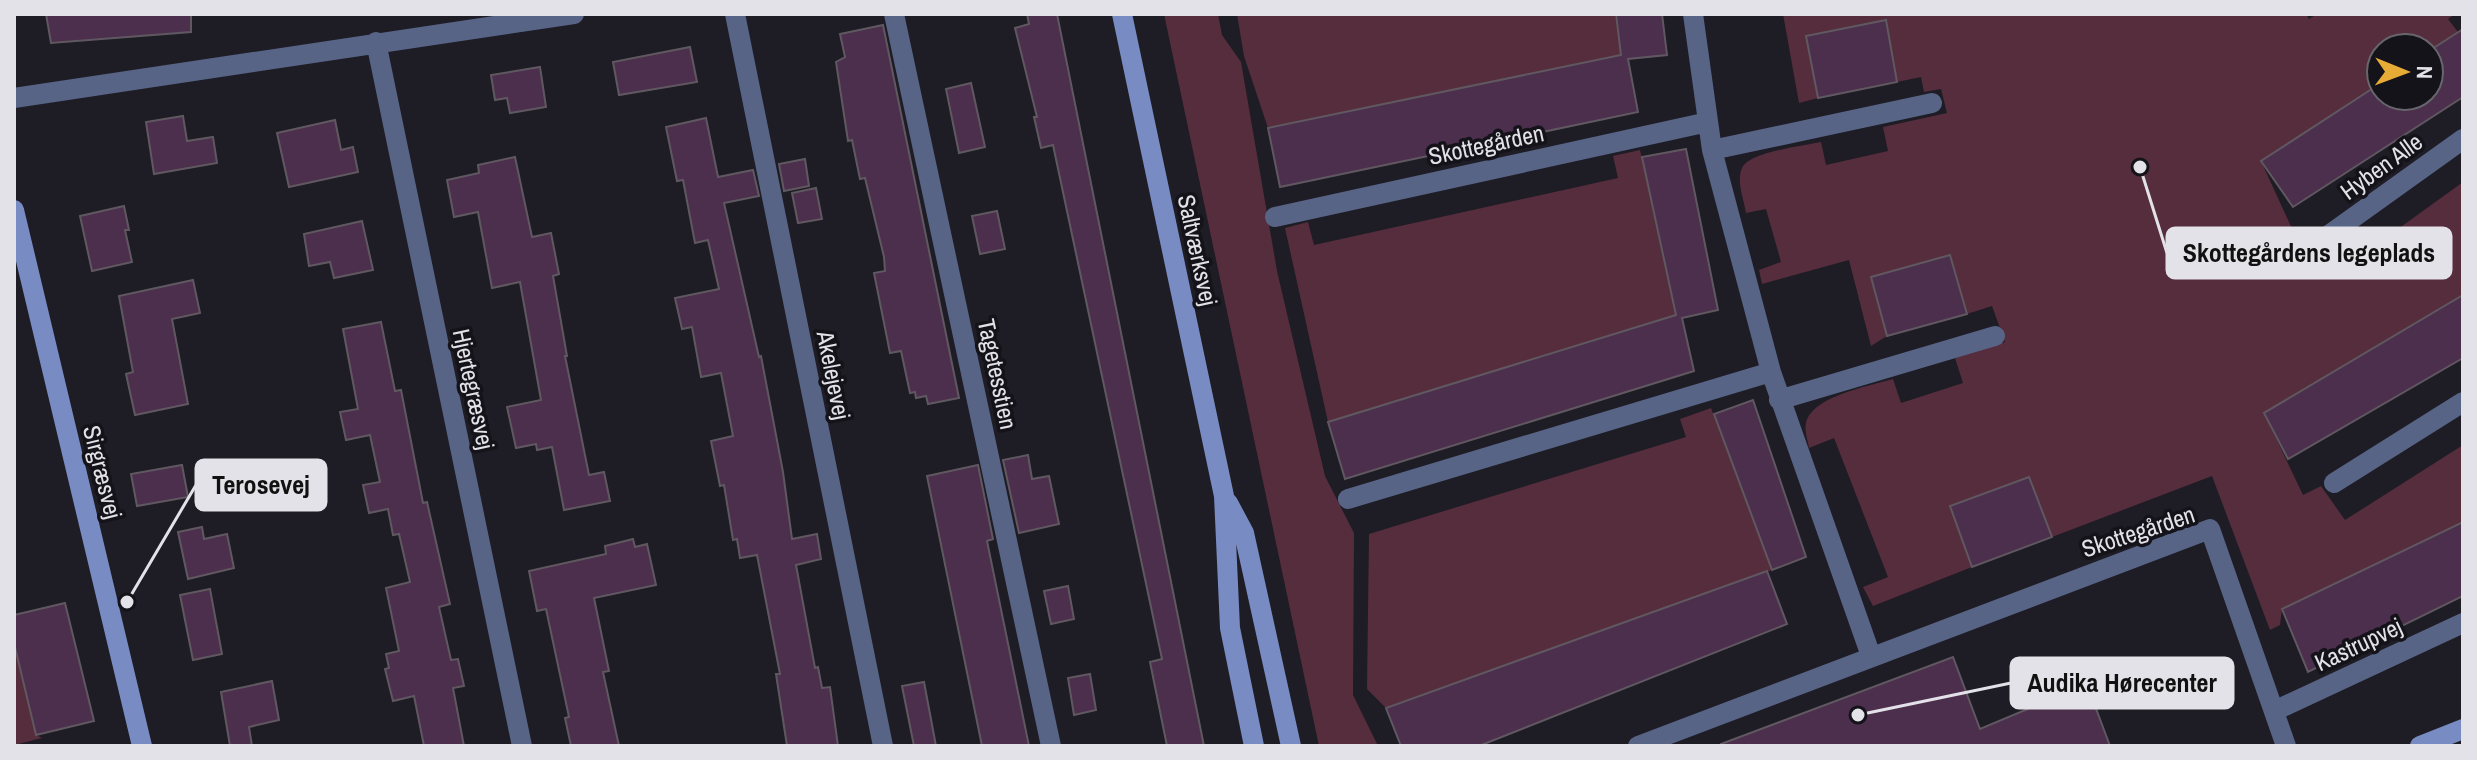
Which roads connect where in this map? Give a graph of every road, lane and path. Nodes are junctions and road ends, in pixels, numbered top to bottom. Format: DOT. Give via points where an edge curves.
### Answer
graph roads {
  1 [pos="574,14"];
  2 [pos="735,14"];
  3 [pos="894,14"];
  4 [pos="1122,14"];
  5 [pos="1693,14"];
  6 [pos="376,42"];
  7 [pos="14,98"];
  8 [pos="1932,103"];
  9 [pos="1708,122"];
  10 [pos="2463,139"];
  11 [pos="1712,150"];
  12 [pos="14,210"];
  13 [pos="1275,217"];
  14 [pos="2329,235"];
  15 [pos="1995,336"];
  16 [pos="1771,372"];
  17 [pos="1779,400"];
  18 [pos="2463,402"];
  19 [pos="2334,483"];
  20 [pos="1224,496"];
  21 [pos="1348,499"];
  22 [pos="2463,623"];
  23 [pos="1871,656"];
  24 [pos="2274,711"];
  25 [pos="2463,729"];
  26 [pos="142,746"];
  27 [pos="522,746"];
  28 [pos="883,746"];
  29 [pos="1051,746"];
  30 [pos="1254,746"];
  31 [pos="1291,746"];
  32 [pos="1638,746"];
  33 [pos="2286,746"];
  34 [pos="2420,746"];
  1 -- 6 [label="street"];
  2 -- 28 [label="street, Akelejevej"];
  3 -- 29 [label="street, Tagetesstien"];
  4 -- 20 [label="street, Saltværksvej"];
  5 -- 9 [label="street"];
  6 -- 7 [label="street"];
  6 -- 27 [label="street, Hjertegræsvej"];
  8 -- 11 [label="street"];
  9 -- 11 [label="street"];
  9 -- 13 [label="street, Skottegården"];
  10 -- 14 [label="street, Hyben Alle"];
  11 -- 16 [label="street"];
  12 -- 26 [label="street, Sirgræsvej"];
  15 -- 17 [label="street"];
  16 -- 17 [label="street"];
  16 -- 21 [label="street"];
  17 -- 23 [label="street"];
  18 -- 19 [label="street"];
  20 -- 30 [label="street, Saltværksvej" via="1230,628"];
  20 -- 31 [label="street, Saltværksvej" via="1244,533"];
  22 -- 24 [label="street, Kastrupvej"];
  23 -- 24 [label="street, Skottegården" via="2210,529"];
  23 -- 32 [label="street, Skottegården"];
  24 -- 33 [label="street, Skottegården"];
  25 -- 34 [label="street"];
}
